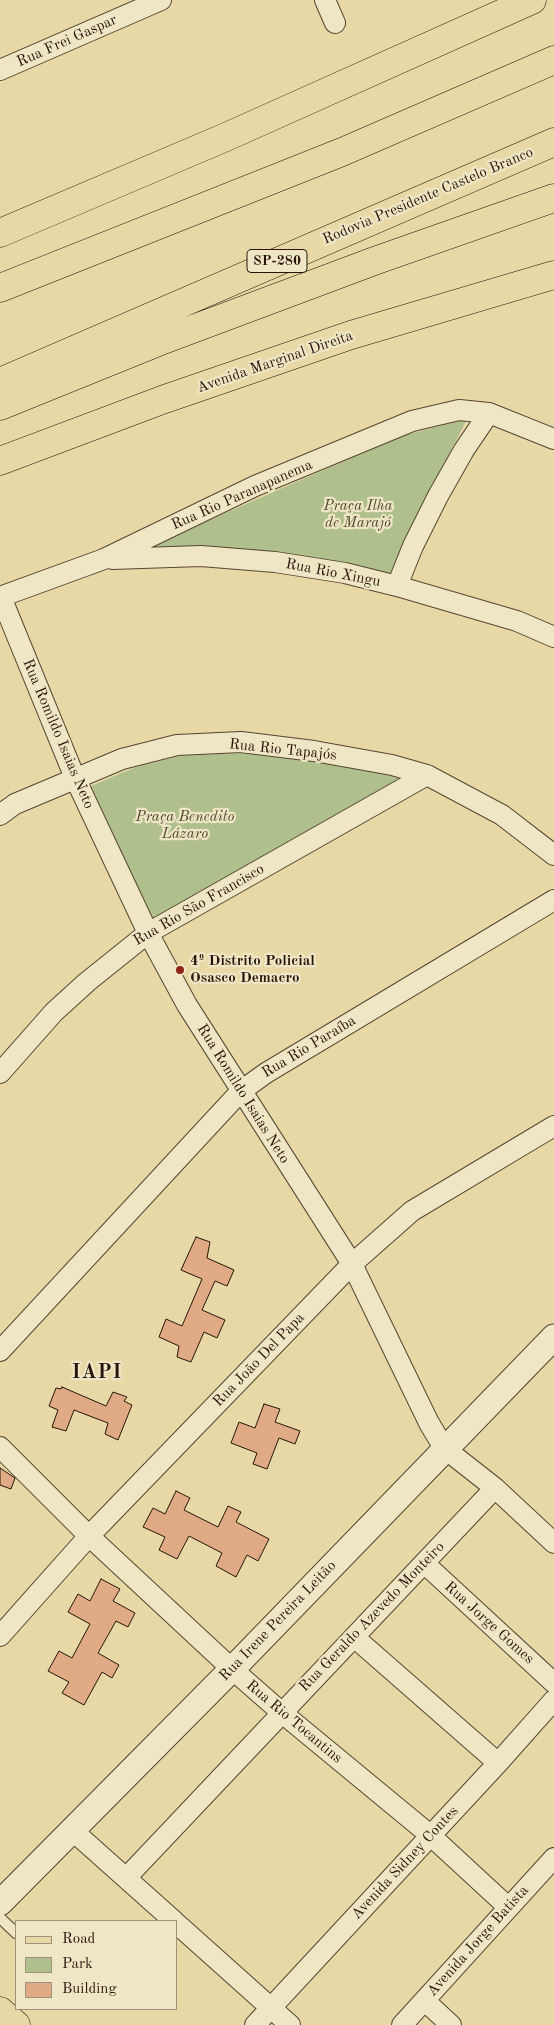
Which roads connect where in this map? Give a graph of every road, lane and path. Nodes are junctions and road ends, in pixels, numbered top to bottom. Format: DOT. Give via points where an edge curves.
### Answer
graph roads {
  1 [pos="161,0"];
  2 [pos="326,0"];
  3 [pos="532,0"];
  4 [pos="335,22"];
  5 [pos="554,60"];
  6 [pos="0,70"];
  7 [pos="554,142"];
  8 [pos="554,198"];
  9 [pos="0,233"];
  10 [pos="554,276"];
  11 [pos="0,288"];
  12 [pos="0,382"];
  13 [pos="0,406"];
  14 [pos="489,413"];
  15 [pos="554,439"];
  16 [pos="0,461"];
  17 [pos="104,559"];
  18 [pos="397,586"];
  19 [pos="1,597"];
  20 [pos="554,636"];
  21 [pos="427,775"];
  22 [pos="74,778"];
  23 [pos="0,815"];
  24 [pos="554,854"];
  25 [pos="554,900"];
  26 [pos="148,932"];
  27 [pos="0,1073"];
  28 [pos="241,1091"];
  29 [pos="554,1126"];
  30 [pos="352,1264"];
  31 [pos="554,1337"];
  32 [pos="0,1351"];
  33 [pos="0,1447"];
  34 [pos="444,1448"];
  35 [pos="495,1488"];
  36 [pos="89,1536"];
  37 [pos="554,1543"];
  38 [pos="424,1563"];
  39 [pos="0,1636"];
  40 [pos="354,1638"];
  41 [pos="232,1669"];
  42 [pos="554,1682"];
  43 [pos="554,1700"];
  44 [pos="282,1712"];
  45 [pos="498,1763"];
  46 [pos="72,1830"];
  47 [pos="430,1836"];
  48 [pos="554,1858"];
  49 [pos="126,1878"];
  50 [pos="0,1903"];
  51 [pos="508,1907"];
  52 [pos="0,1918"];
  53 [pos="173,1920"];
  54 [pos="178,1925"];
  55 [pos="15,1932"];
  56 [pos="425,2000"];
  57 [pos="270,2008"];
  58 [pos="0,2011"];
  59 [pos="16,2025"];
  60 [pos="255,2025"];
  61 [pos="290,2025"];
  62 [pos="402,2025"];
  63 [pos="451,2025"];
  1 -- 6 [label="street, Rua Frei Gaspar"];
  2 -- 4 [label="street"];
  3 -- 9 [label="main road" via="226,137"];
  5 -- 11 [label="main road" via="342,152"];
  7 -- 12 [label="main road, Rodovia Presidente Castelo Branco / SP-280"];
  8 -- 13 [label="main road" via="158,342"];
  10 -- 16 [label="main road, Avenida Marginal Direita" via="351,335 162,400"];
  14 -- 15 [label="street, Rua Rio Paranapanema"];
  14 -- 17 [label="street, Rua Rio Paranapanema" via="459,410 412,421 255,486"];
  14 -- 18 [label="street" via="438,496"];
  17 -- 18 [label="street, Rua Rio Xingu" via="201,556 275,562 344,573"];
  17 -- 19 [label="street, Rua Rio Paranapanema"];
  18 -- 20 [label="street, Rua Rio Xingu" via="517,621"];
  19 -- 22 [label="street, Rua Romildo Isaias Neto"];
  21 -- 22 [label="street, Rua Rio Tapajós" via="392,765 314,751 241,742 177,745 122,759"];
  21 -- 24 [label="street, Rua Rio Tapajós" via="502,814"];
  21 -- 26 [label="street, Rua Rio São Francisco"];
  22 -- 23 [label="street, Rua Rio Tapajós" via="15,804"];
  22 -- 26 [label="street, Rua Romildo Isaias Neto"];
  25 -- 28 [label="street, Rua Rio Paraíba"];
  26 -- 27 [label="street, Rua Rio São Francisco" via="54,1012"];
  26 -- 28 [label="street, Rua Romildo Isaias Neto" via="187,1005"];
  28 -- 30 [label="street, Rua Romildo Isaias Neto"];
  28 -- 32 [label="street, Rua Rio Paraíba"];
  29 -- 30 [label="street, Rua João Del Papa" via="412,1211"];
  30 -- 34 [label="street, Rua Romildo Isaias Neto"];
  30 -- 36 [label="street, Rua João Del Papa"];
  31 -- 34 [label="street, Rua Irene Pereira Leitão"];
  33 -- 36 [label="street, Rua Rio Tocantins"];
  34 -- 35 [label="street, Rua Romildo Isaias Neto"];
  34 -- 41 [label="street, Rua Irene Pereira Leitão"];
  35 -- 37 [label="street, Rua Romildo Isaias Neto"];
  35 -- 38 [label="street, Rua Geraldo Azevedo Monteiro"];
  36 -- 39 [label="street, Rua João Del Papa"];
  36 -- 41 [label="street, Rua Rio Tocantins"];
  38 -- 40 [label="street, Rua Geraldo Azevedo Monteiro"];
  38 -- 42 [label="street, Rua Jorge Gomes"];
  40 -- 44 [label="street, Rua Geraldo Azevedo Monteiro"];
  40 -- 45 [label="street"];
  41 -- 44 [label="street, Rua Rio Tocantins"];
  41 -- 46 [label="street, Rua Irene Pereira Leitão"];
  43 -- 45 [label="street, Avenida Sidney Contes"];
  44 -- 47 [label="street, Rua Rio Tocantins"];
  44 -- 49 [label="street, Rua Geraldo Azevedo Monteiro"];
  45 -- 47 [label="street, Avenida Sidney Contes"];
  46 -- 49 [label="street"];
  46 -- 50 [label="street, Rua Irene Pereira Leitão"];
  47 -- 51 [label="street, Rua Rio Tocantins"];
  47 -- 57 [label="street, Avenida Sidney Contes"];
  48 -- 51 [label="street, Avenida Jorge Batista"];
  49 -- 53 [label="street"];
  51 -- 56 [label="street, Avenida Jorge Batista"];
  52 -- 55 [label="lane"];
  54 -- 57 [label="street"];
  56 -- 62 [label="street, Avenida Jorge Batista"];
  56 -- 63 [label="street"];
  57 -- 60 [label="street, Avenida Sidney Contes"];
  57 -- 61 [label="street"];
  58 -- 59 [label="main road"];
}
